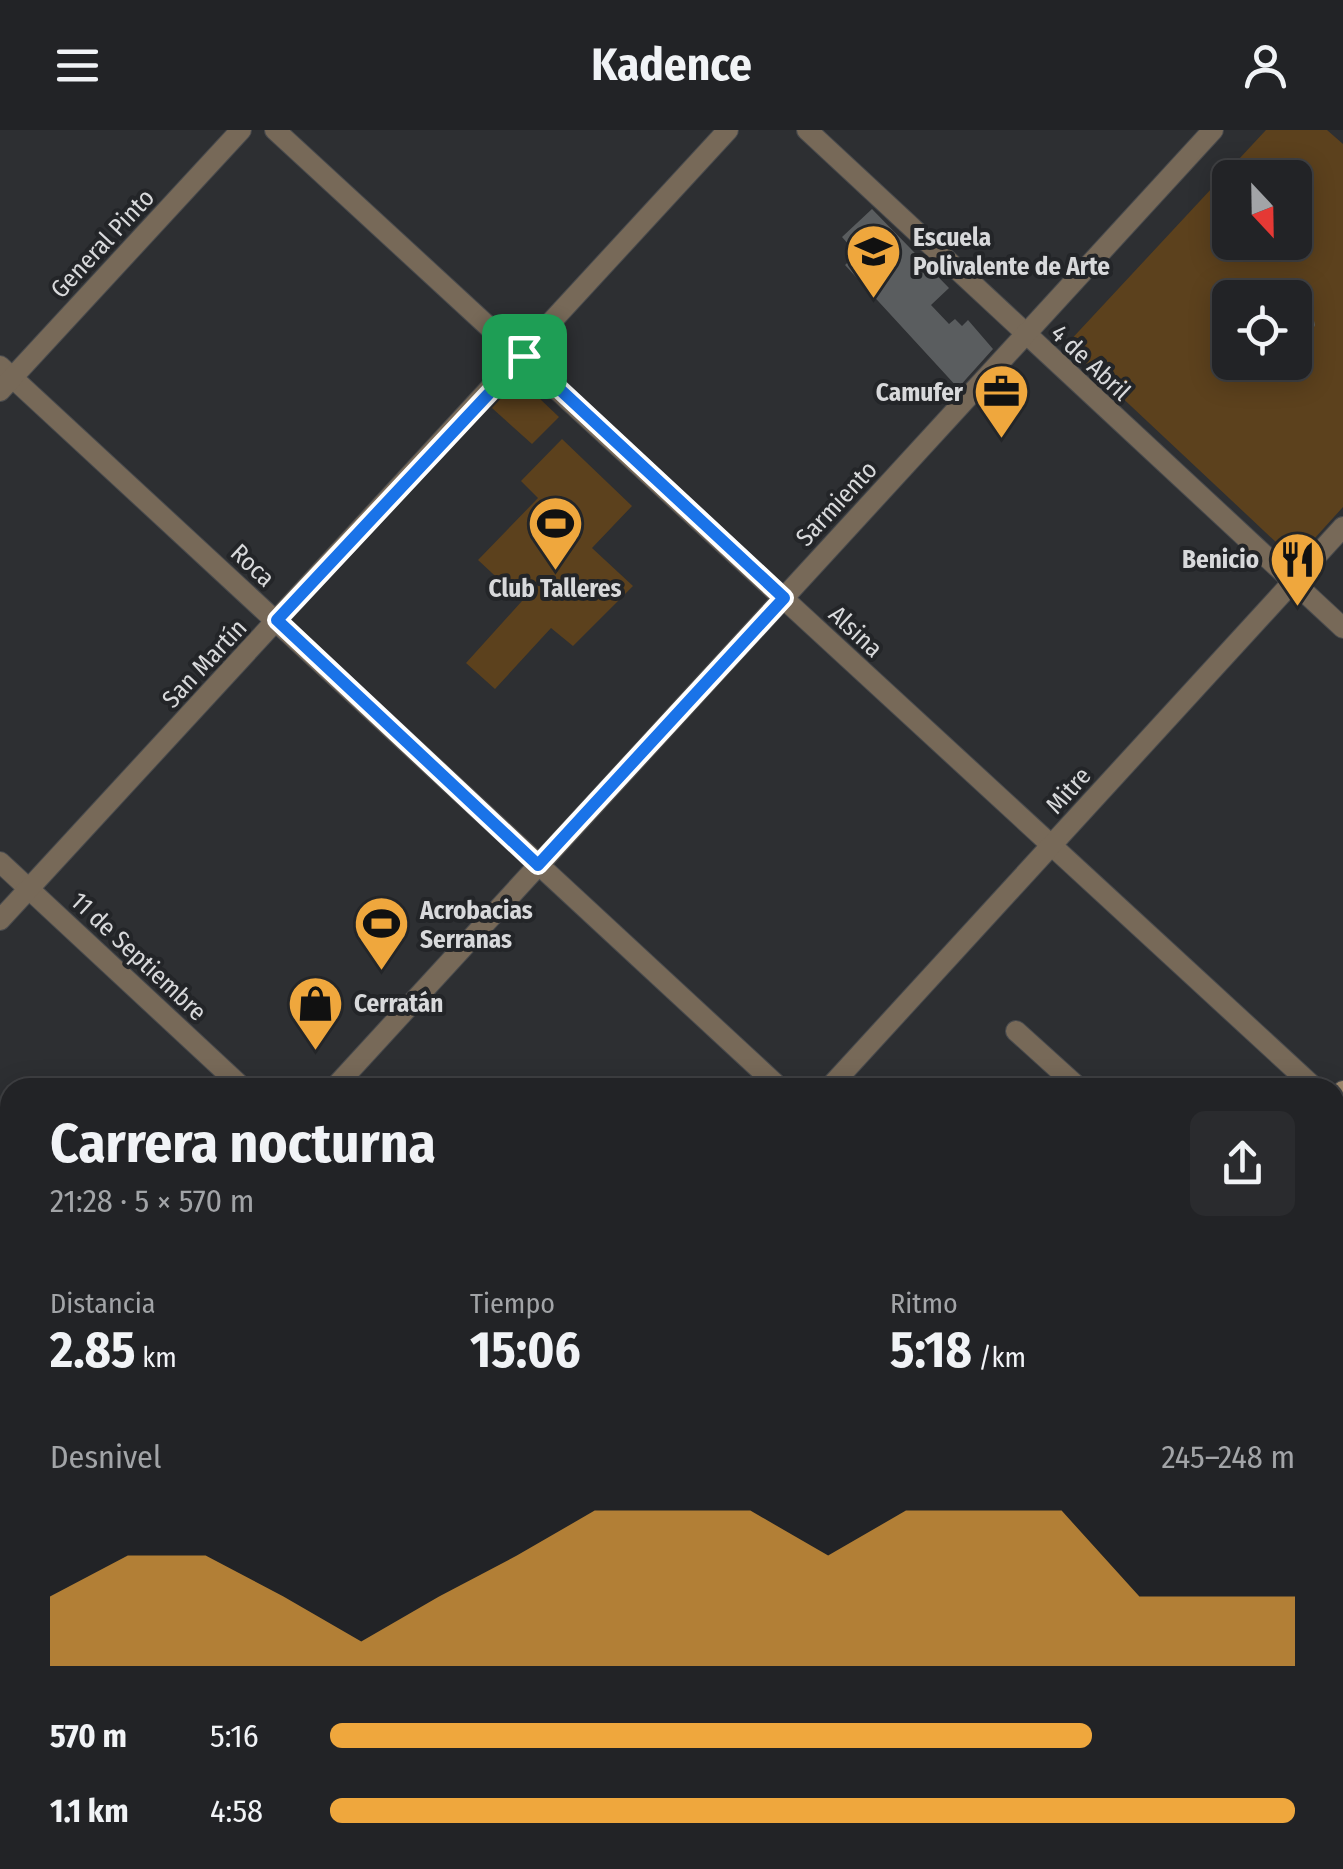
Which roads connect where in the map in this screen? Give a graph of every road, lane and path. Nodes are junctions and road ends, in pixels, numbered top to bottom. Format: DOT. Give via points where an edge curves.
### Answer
graph roads {
  1 [pos="241,130"];
  2 [pos="275,130"];
  3 [pos="728,130"];
  4 [pos="807,130"];
  5 [pos="1213,130"];
  6 [pos="1025,335"];
  7 [pos="524,356"];
  8 [pos="4,378"];
  9 [pos="1343,527"];
  10 [pos="1292,582"];
  11 [pos="784,598"];
  12 [pos="277,620"];
  13 [pos="1343,628"];
  14 [pos="1052,845"];
  15 [pos="0,862"];
  16 [pos="538,865"];
  17 [pos="29,889"];
  18 [pos="0,920"];
  19 [pos="1016,1031"];
  20 [pos="232,1078"];
  21 [pos="343,1078"];
  22 [pos="769,1078"];
  23 [pos="838,1078"];
  24 [pos="1062,1078"];
  25 [pos="1303,1078"];
  1 -- 8 [label="street, General Pinto"];
  2 -- 7 [label="street, Alsina"];
  3 -- 7 [label="street, San Martín"];
  4 -- 6 [label="street, 4 de Abril"];
  5 -- 6 [label="street, Sarmiento"];
  6 -- 10 [label="street, 4 de Abril"];
  6 -- 11 [label="street, Sarmiento"];
  7 -- 11 [label="street, Alsina"];
  7 -- 12 [label="street, San Martín"];
  8 -- 12 [label="street, Roca"];
  9 -- 10 [label="street, Mitre"];
  10 -- 13 [label="street, 4 de Abril"];
  10 -- 14 [label="street, Mitre"];
  11 -- 14 [label="street, Alsina"];
  11 -- 16 [label="street, Sarmiento"];
  12 -- 16 [label="street, Roca"];
  12 -- 17 [label="street, San Martín"];
  14 -- 23 [label="street, Mitre"];
  14 -- 25 [label="street, Alsina"];
  15 -- 17 [label="street, 11 de Septiembre"];
  16 -- 21 [label="street, Sarmiento"];
  16 -- 22 [label="street, Roca"];
  17 -- 18 [label="street, San Martín"];
  17 -- 20 [label="street, 11 de Septiembre"];
  19 -- 24 [label="street"];
}
